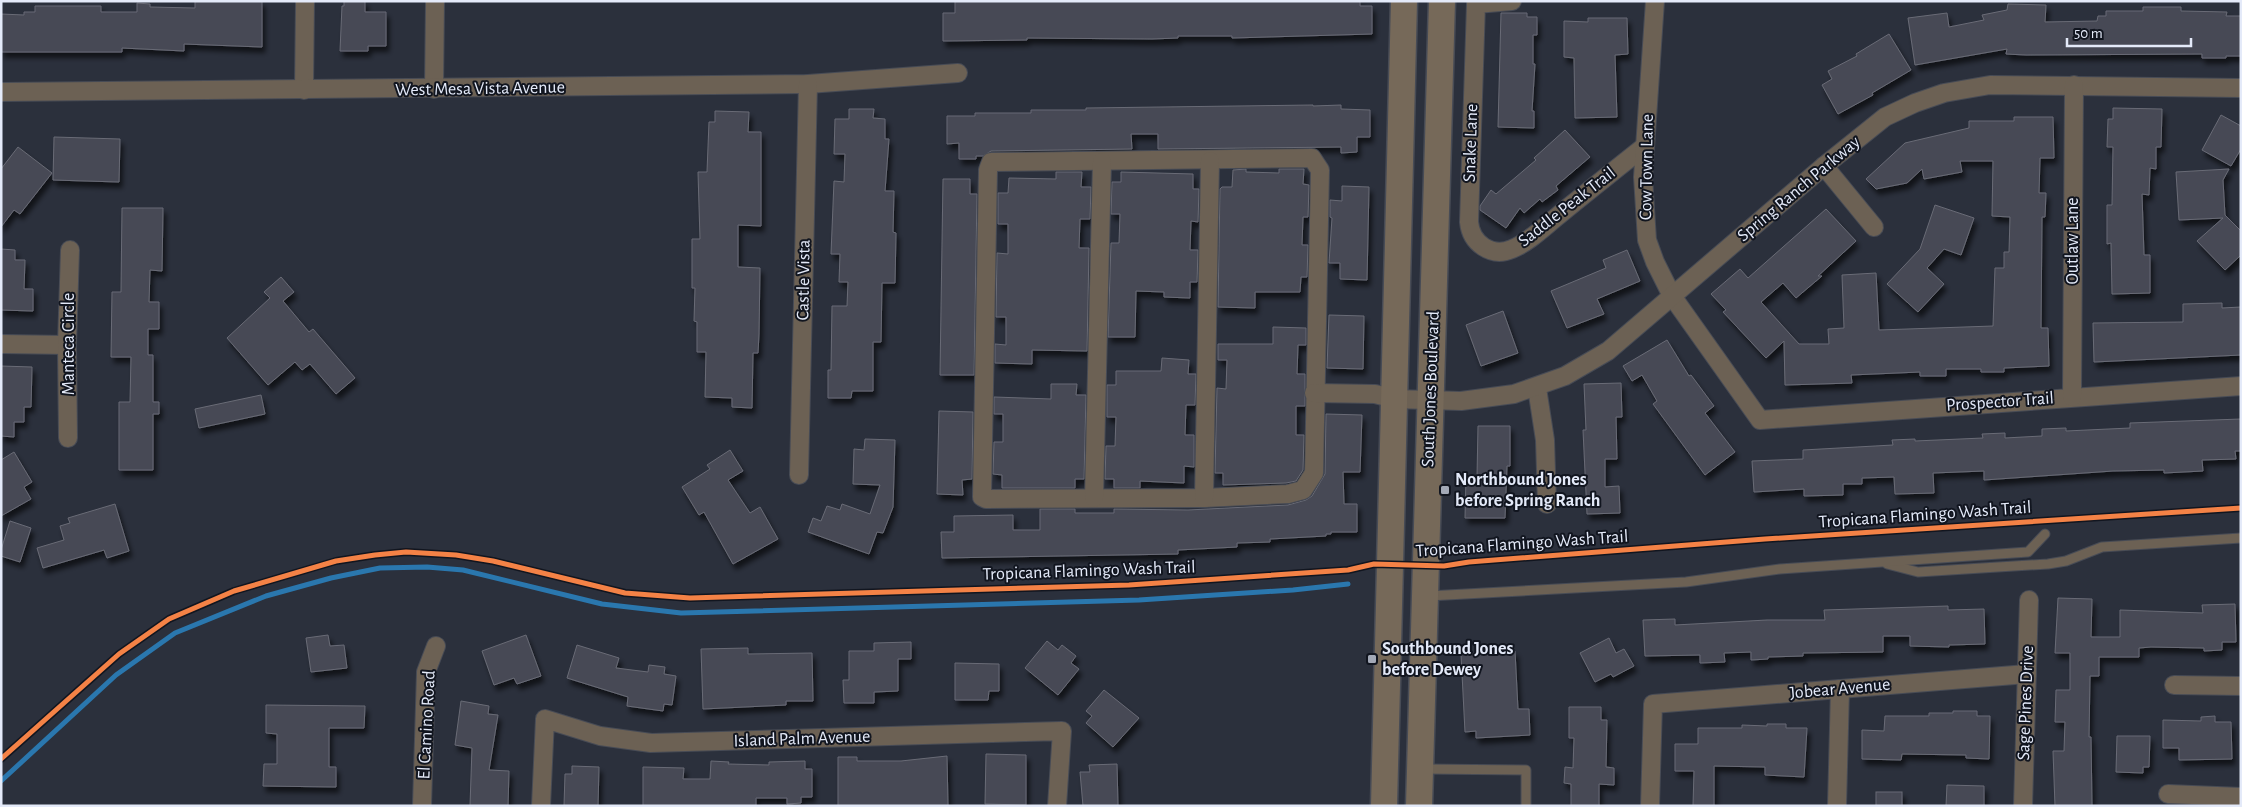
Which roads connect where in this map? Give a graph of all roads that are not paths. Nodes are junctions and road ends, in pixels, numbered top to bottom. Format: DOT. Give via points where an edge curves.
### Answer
graph roads {
  1 [pos="305,1"];
  2 [pos="435,1"];
  3 [pos="1404,1"];
  4 [pos="1442,1"];
  5 [pos="1512,1"];
  6 [pos="1655,1"];
  7 [pos="958,72"];
  8 [pos="808,84"];
  9 [pos="2074,85"];
  10 [pos="2241,88"];
  11 [pos="304,90"];
  12 [pos="434,90"];
  13 [pos="1,92"];
  14 [pos="1645,146"];
  15 [pos="1210,161"];
  16 [pos="1102,162"];
  17 [pos="1824,166"];
  18 [pos="1874,226"];
  19 [pos="70,250"];
  20 [pos="1512,250"];
  21 [pos="1672,296"];
  22 [pos="1,344"];
  23 [pos="67,345"];
  24 [pos="2241,386"];
  25 [pos="1537,388"];
  26 [pos="1314,393"];
  27 [pos="2072,397"];
  28 [pos="1395,399"];
  29 [pos="1431,400"];
  30 [pos="1760,420"];
  31 [pos="68,438"];
  32 [pos="799,476"];
  33 [pos="1094,498"];
  34 [pos="1204,498"];
  35 [pos="1547,504"];
  36 [pos="2045,534"];
  37 [pos="2241,538"];
  38 [pos="1877,562"];
  39 [pos="1425,596"];
  40 [pos="2029,600"];
  41 [pos="436,646"];
  42 [pos="1388,673"];
  43 [pos="2027,674"];
  44 [pos="2174,685"];
  45 [pos="2241,686"];
  46 [pos="1840,689"];
  47 [pos="1420,769"];
  48 [pos="2168,794"];
  49 [pos="2241,797"];
  50 [pos="422,806"];
  51 [pos="540,806"];
  52 [pos="1057,806"];
  53 [pos="1384,806"];
  54 [pos="1419,806"];
  55 [pos="1526,806"];
  56 [pos="1650,806"];
  57 [pos="1837,806"];
  58 [pos="2022,806"];
  1 -- 11 [label="street"];
  2 -- 12 [label="street"];
  3 -- 28 [label="main road, South Jones Boulevard"];
  4 -- 29 [label="main road, South Jones Boulevard"];
  5 -- 20 [label="street, Snake Lane" via="1476,4 1470,231 1474,240 1489,251"];
  6 -- 14 [label="street, Cow Town Lane"];
  7 -- 8 [label="street, West Mesa Vista Avenue"];
  8 -- 12 [label="street, West Mesa Vista Avenue"];
  8 -- 32 [label="street, Castle Vista"];
  9 -- 10 [label="street, Spring Ranch Parkway"];
  9 -- 17 [label="street, Spring Ranch Parkway" via="1990,85 1944,93 1885,117"];
  9 -- 27 [label="street, Outlaw Lane"];
  11 -- 12 [label="street, West Mesa Vista Avenue"];
  11 -- 13 [label="street, West Mesa Vista Avenue"];
  14 -- 20 [label="street, Saddle Peak Trail"];
  14 -- 21 [label="street, Cow Town Lane" via="1644,202 1648,240"];
  15 -- 16 [label="street"];
  15 -- 26 [label="street" via="1312,158 1320,170"];
  15 -- 34 [label="street"];
  16 -- 33 [label="street"];
  16 -- 33 [label="street" via="991,162 987,180 981,494 986,499"];
  17 -- 18 [label="street"];
  17 -- 21 [label="street, Spring Ranch Parkway"];
  19 -- 23 [label="street, Manteca Circle"];
  21 -- 25 [label="street, Spring Ranch Parkway" via="1608,351"];
  21 -- 30 [label="street, Cow Town Lane"];
  22 -- 23 [label="street"];
  23 -- 31 [label="street, Manteca Circle"];
  24 -- 27 [label="street, Prospector Trail"];
  25 -- 29 [label="street, Spring Ranch Parkway" via="1487,398"];
  25 -- 35 [label="street" via="1545,440"];
  26 -- 28 [label="street, Spring Ranch Parkway" via="1375,394"];
  26 -- 34 [label="street" via="1314,473 1303,490 1288,494"];
  27 -- 30 [label="street, Prospector Trail"];
  28 -- 29 [label="street, Spring Ranch Parkway"];
  28 -- 42 [label="main road, South Jones Boulevard"];
  29 -- 39 [label="main road, South Jones Boulevard"];
  33 -- 34 [label="street"];
  36 -- 38 [label="lane" via="2028,552"];
  37 -- 38 [label="lane" via="2102,547 2066,561 1918,572"];
  38 -- 39 [label="lane" via="1780,569 1686,582"];
  39 -- 47 [label="main road, South Jones Boulevard"];
  40 -- 43 [label="street, Sage Pines Drive"];
  41 -- 50 [label="street, El Camino Road" via="426,672"];
  42 -- 47 [label="main road" via="1403,726 1404,744"];
  42 -- 53 [label="main road, South Jones Boulevard"];
  43 -- 46 [label="street, Jobear Avenue"];
  43 -- 58 [label="street, Sage Pines Drive"];
  44 -- 45 [label="street"];
  46 -- 56 [label="street, Jobear Avenue" via="1653,704"];
  46 -- 57 [label="street"];
  47 -- 54 [label="main road, South Jones Boulevard"];
  47 -- 55 [label="lane" via="1526,770"];
  48 -- 49 [label="street"];
  51 -- 52 [label="street, Island Palm Avenue" via="545,720 600,736 651,743 1062,731"];
}
